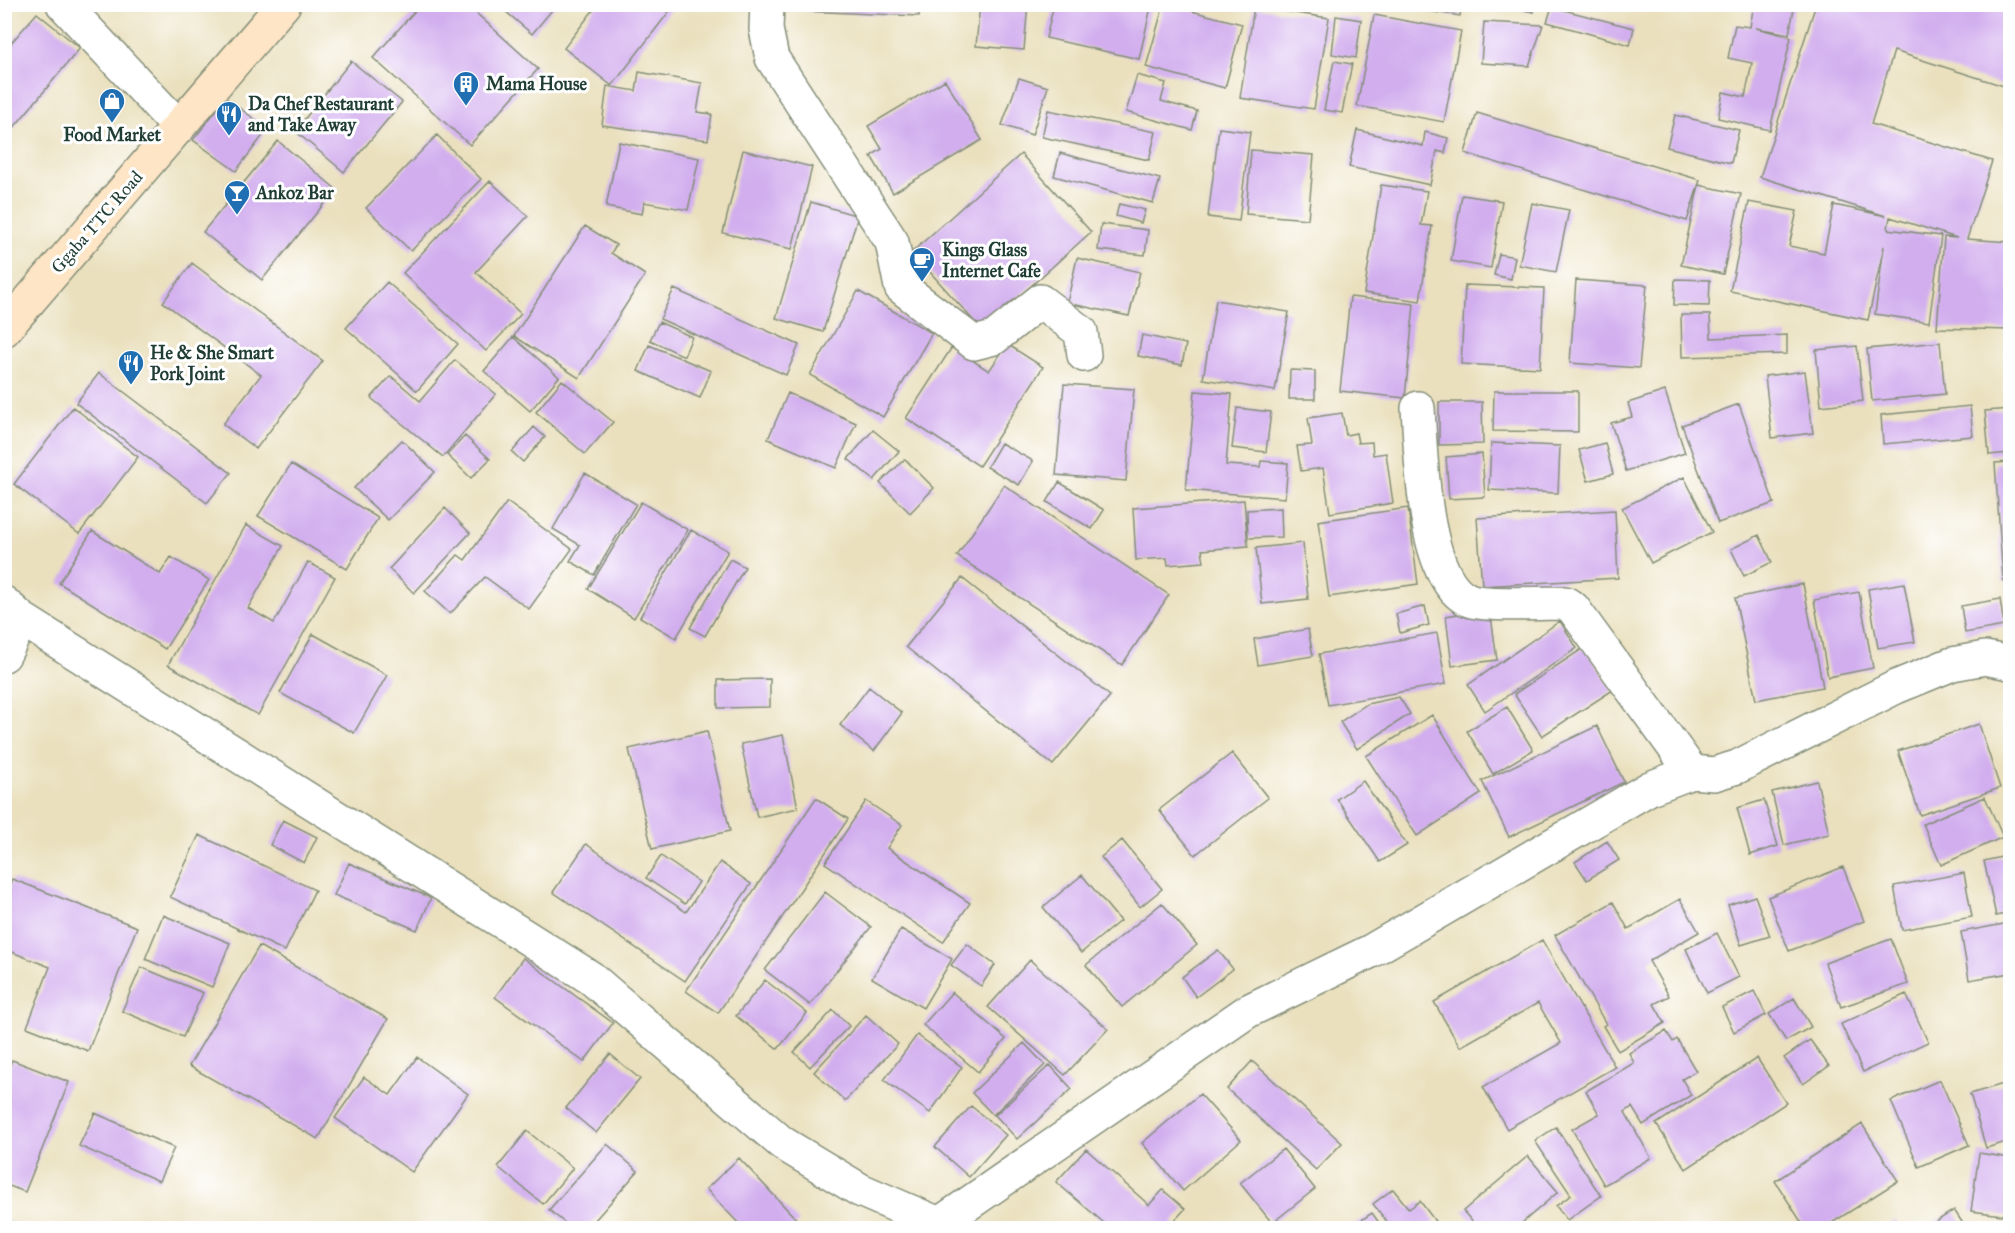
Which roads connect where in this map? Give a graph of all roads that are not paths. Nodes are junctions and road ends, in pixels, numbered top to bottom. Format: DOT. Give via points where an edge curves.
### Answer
graph roads {
  1 [pos="63,4"];
  2 [pos="284,4"];
  3 [pos="767,4"];
  4 [pos="179,127"];
  5 [pos="4,330"];
  6 [pos="1084,355"];
  7 [pos="1418,408"];
  8 [pos="13,611"];
  9 [pos="4,655"];
  10 [pos="2010,663"];
  11 [pos="1692,772"];
  12 [pos="942,1226"];
  1 -- 4 [label="street"];
  2 -- 4 [label="street, Ggaba TTC Road"];
  3 -- 6 [label="street" via="766,29 772,58 892,242 902,287 975,343 994,338 1040,301 1081,332"];
  4 -- 5 [label="street, Ggaba TTC Road"];
  7 -- 11 [label="street" via="1427,522 1445,577 1456,593 1470,601 1564,603 1573,608"];
  8 -- 9 [label="street"];
  8 -- 12 [label="street" via="591,978 782,1143 860,1190"];
  10 -- 11 [label="street" via="1985,658 1952,664 1896,687 1737,767 1713,774"];
  11 -- 12 [label="street" via="1650,788 1371,951 1248,1011"];
}
